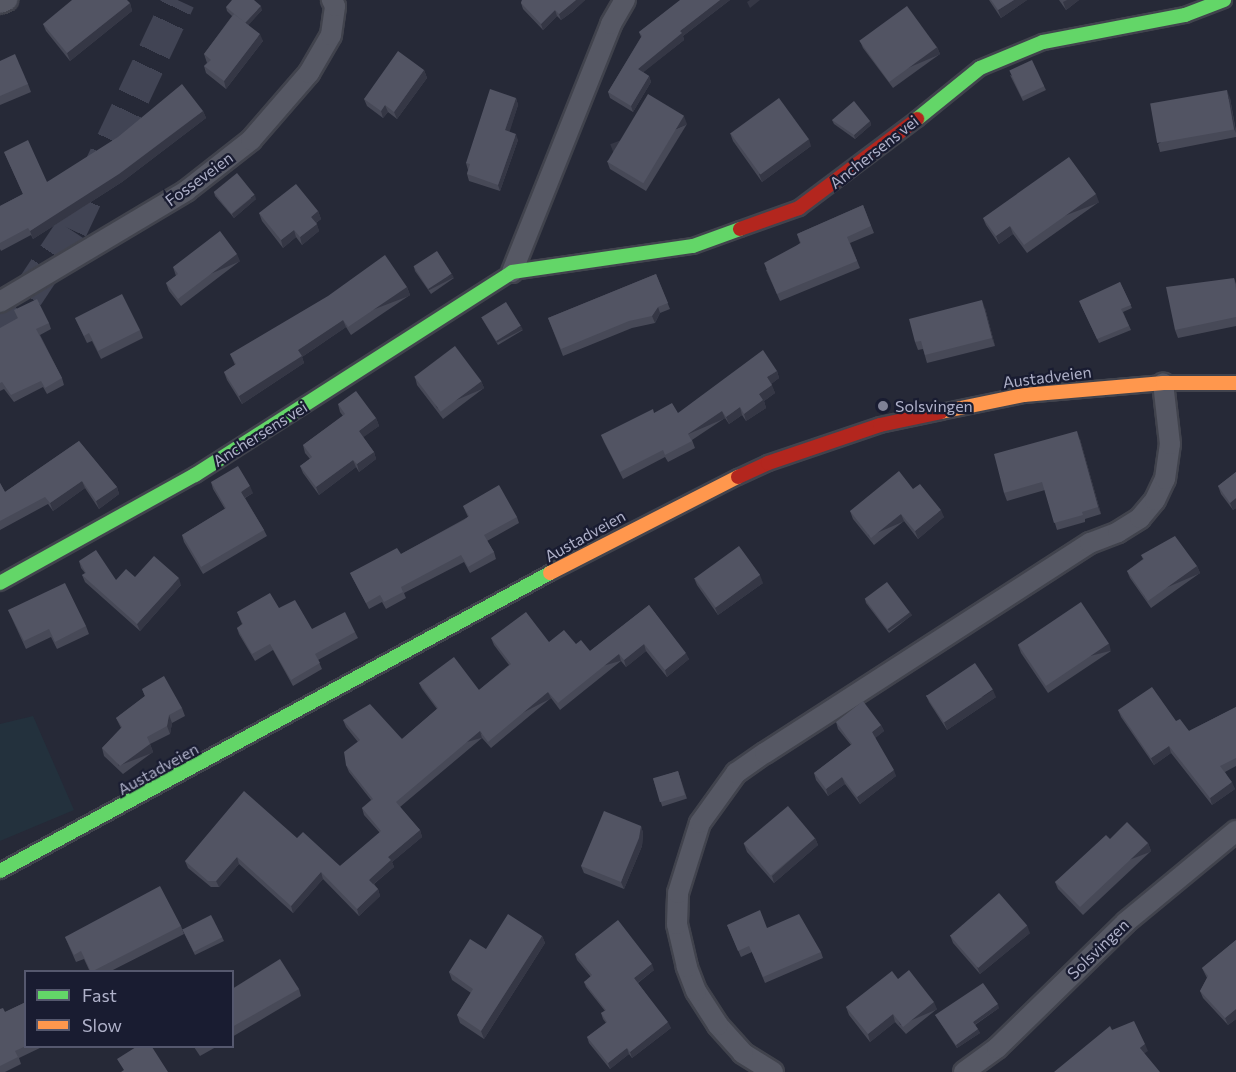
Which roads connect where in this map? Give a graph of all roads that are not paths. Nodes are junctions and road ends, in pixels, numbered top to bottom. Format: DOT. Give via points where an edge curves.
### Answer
graph roads {
  1 [pos="7,0"];
  2 [pos="332,0"];
  3 [pos="625,0"];
  4 [pos="1224,0"];
  5 [pos="0,3"];
  6 [pos="512,272"];
  7 [pos="0,302"];
  8 [pos="1162,383"];
  9 [pos="1236,383"];
  10 [pos="0,583"];
  11 [pos="1236,831"];
  12 [pos="0,871"];
  13 [pos="773,1072"];
  14 [pos="964,1072"];
  1 -- 5 [label="street"];
  2 -- 7 [label="street, Fosseveien" via="335,6 326,45 281,110 251,140 186,191"];
  3 -- 6 [label="street" via="611,24"];
  4 -- 6 [label="street, Anchersens vei" via="1185,15 1043,42 980,68 860,165 799,208 693,246"];
  6 -- 10 [label="street, Anchersens vei" via="195,475"];
  8 -- 9 [label="street, Austadveien"];
  8 -- 12 [label="street, Austadveien" via="1080,389 965,405 880,425 768,463 628,531"];
  8 -- 13 [label="street" via="1170,444 1165,479 1140,518 1082,548 736,773 700,823 678,893 677,924 687,967 696,992 718,1025 743,1053"];
  11 -- 14 [label="street, Solsvingen" via="1134,914 997,1048"];
}
